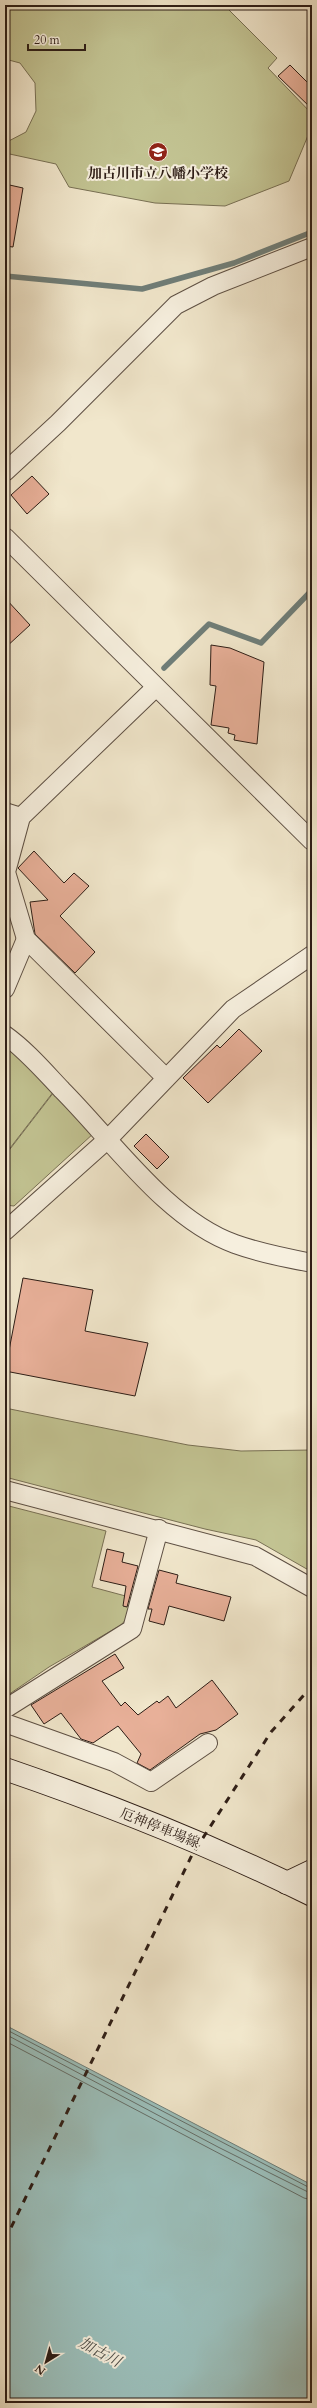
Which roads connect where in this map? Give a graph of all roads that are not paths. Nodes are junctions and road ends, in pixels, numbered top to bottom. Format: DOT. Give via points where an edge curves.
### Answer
graph roads {
  1 [pos="312,247"];
  2 [pos="5,472"];
  3 [pos="5,537"];
  4 [pos="156,688"];
  5 [pos="13,814"];
  6 [pos="312,841"];
  7 [pos="26,939"];
  8 [pos="312,955"];
  9 [pos="5,989"];
  10 [pos="5,1036"];
  11 [pos="166,1078"];
  12 [pos="108,1139"];
  13 [pos="5,1231"];
  14 [pos="312,1263"];
  15 [pos="5,1490"];
  16 [pos="159,1529"];
  17 [pos="312,1588"];
  18 [pos="5,1709"];
  19 [pos="5,1723"];
  20 [pos="208,1743"];
  21 [pos="5,1769"];
  22 [pos="312,1871"];
  23 [pos="287,1883"];
  24 [pos="312,1896"];
  1 -- 2 [label="street" via="213,286 176,305"];
  3 -- 4 [label="street"];
  4 -- 5 [label="street"];
  4 -- 6 [label="street"];
  5 -- 7 [label="street" via="6,872"];
  7 -- 9 [label="street"];
  7 -- 11 [label="street"];
  8 -- 11 [label="street" via="233,1009"];
  10 -- 12 [label="street" via="32,1059"];
  11 -- 12 [label="street"];
  12 -- 13 [label="street"];
  12 -- 14 [label="street" via="168,1203 197,1224 234,1244"];
  15 -- 16 [label="street"];
  16 -- 17 [label="street" via="255,1556"];
  16 -- 18 [label="street" via="132,1629"];
  19 -- 20 [label="street" via="114,1762 151,1782"];
  21 -- 23 [label="main road, 厄神停車場線" via="79,1794 200,1843"];
  22 -- 23 [label="main road"];
  23 -- 24 [label="main road, 厄神停車場線"];
}
